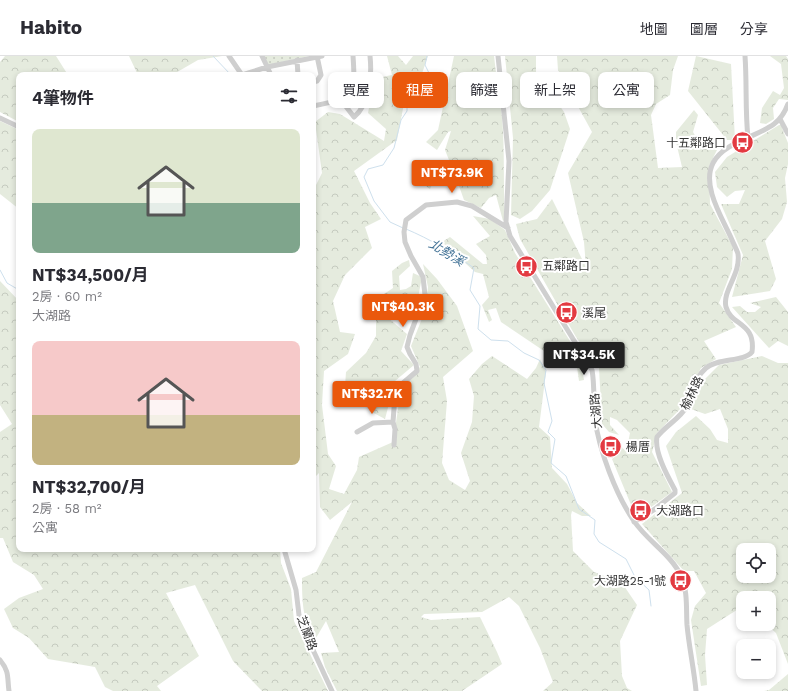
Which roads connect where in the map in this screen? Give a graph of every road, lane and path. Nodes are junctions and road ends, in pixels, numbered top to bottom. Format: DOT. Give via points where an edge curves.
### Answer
graph roads {
  1 [pos="229,56"];
  2 [pos="262,56"];
  3 [pos="319,56"];
  4 [pos="353,56"];
  5 [pos="370,56"];
  6 [pos="498,56"];
  7 [pos="745,56"];
  8 [pos="297,60"];
  9 [pos="267,67"];
  10 [pos="240,72"];
  11 [pos="251,72"];
  12 [pos="270,72"];
  13 [pos="298,72"];
  14 [pos="354,72"];
  15 [pos="370,72"];
  16 [pos="316,81"];
  17 [pos="328,103"];
  18 [pos="788,104"];
  19 [pos="316,105"];
  20 [pos="347,108"];
  21 [pos="361,108"];
  22 [pos="0,118"];
  23 [pos="780,119"];
  24 [pos="16,126"];
  25 [pos="788,134"];
  26 [pos="748,138"];
  27 [pos="508,228"];
  28 [pos="393,422"];
  29 [pos="357,432"];
  30 [pos="394,445"];
  31 [pos="634,522"];
  32 [pos="285,552"];
  33 [pos="0,660"];
  34 [pos="9,691"];
  35 [pos="332,691"];
  36 [pos="696,691"];
  1 -- 10 [label="street"];
  2 -- 9 [label="street"];
  3 -- 8 [label="street"];
  3 -- 16 [label="street" via="321,75"];
  4 -- 14 [label="street"];
  5 -- 15 [label="street"];
  6 -- 27 [label="street, 大湖路" via="509,161 506,222"];
  7 -- 26 [label="street"];
  8 -- 9 [label="street"];
  8 -- 13 [label="street"];
  9 -- 11 [label="street"];
  9 -- 12 [label="street"];
  17 -- 19 [label="street"];
  18 -- 23 [label="street, 榆林路"];
  20 -- 21 [label="street" via="354,117"];
  22 -- 24 [label="street"];
  23 -- 25 [label="street"];
  23 -- 26 [label="street, 榆林路"];
  26 -- 31 [label="street, 榆林路" via="725,150 716,158 710,171 710,184 712,196 738,254 735,277 726,298 727,310 750,334 752,352 704,369 694,384 688,405 679,418 656,440 674,493"];
  27 -- 28 [label="street" via="472,206 458,202 426,205 406,220 405,242 423,277 425,295 407,347 417,371 395,395"];
  27 -- 31 [label="street, 大湖路" via="510,236 592,370 595,418 599,437 615,484"];
  28 -- 29 [label="street" via="373,423"];
  28 -- 30 [label="street"];
  31 -- 36 [label="street, 大湖路" via="674,564 682,577"];
  32 -- 35 [label="street, 芝蘭路" via="296,590 302,626"];
  33 -- 34 [label="street" via="9,677"];
}
